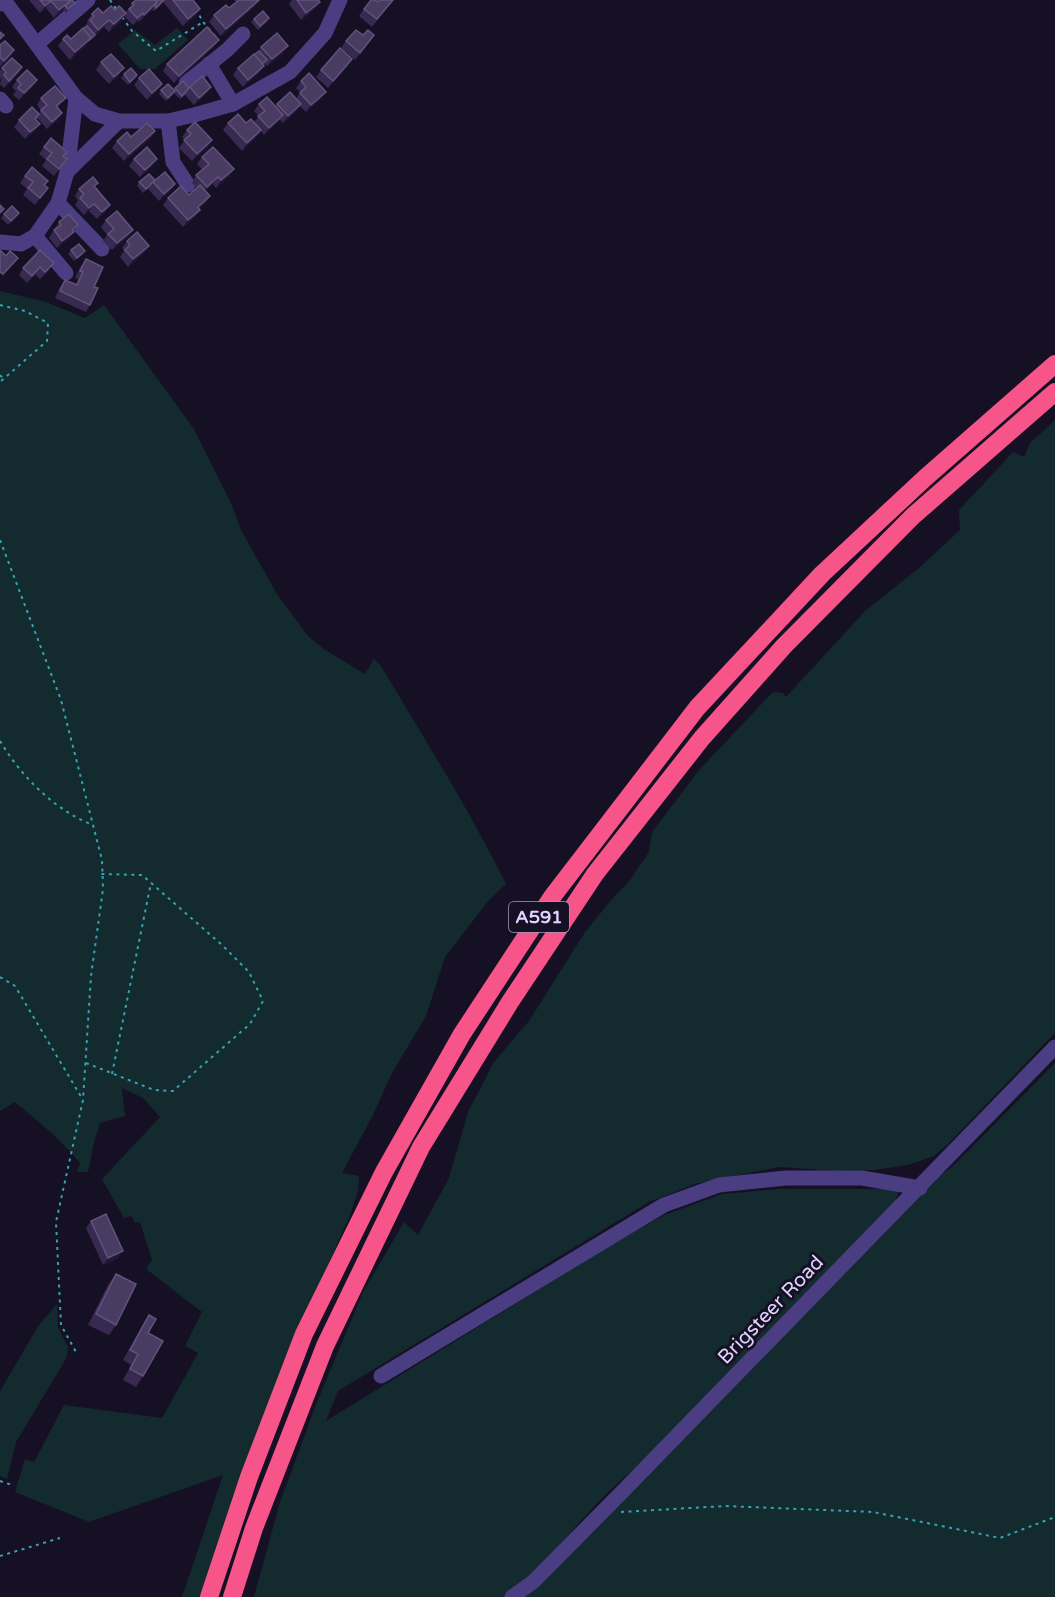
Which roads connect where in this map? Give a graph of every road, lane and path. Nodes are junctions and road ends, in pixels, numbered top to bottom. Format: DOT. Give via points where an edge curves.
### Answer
graph roads {
  1 [pos="4,0"];
  2 [pos="88,0"];
  3 [pos="110,0"];
  4 [pos="340,0"];
  5 [pos="0,4"];
  6 [pos="194,7"];
  7 [pos="203,22"];
  8 [pos="243,34"];
  9 [pos="37,44"];
  10 [pos="227,50"];
  11 [pos="209,64"];
  12 [pos="186,83"];
  13 [pos="76,98"];
  14 [pos="233,104"];
  15 [pos="119,121"];
  16 [pos="168,121"];
  17 [pos="67,172"];
  18 [pos="188,185"];
  19 [pos="58,203"];
  20 [pos="35,237"];
  21 [pos="0,242"];
  22 [pos="102,249"];
  23 [pos="66,273"];
  24 [pos="0,305"];
  25 [pos="1055,364"];
  26 [pos="0,375"];
  27 [pos="4,380"];
  28 [pos="0,382"];
  29 [pos="1055,393"];
  30 [pos="0,540"];
  31 [pos="0,741"];
  32 [pos="93,825"];
  33 [pos="101,874"];
  34 [pos="152,883"];
  35 [pos="0,977"];
  36 [pos="1055,1047"];
  37 [pos="86,1063"];
  38 [pos="112,1074"];
  39 [pos="83,1100"];
  40 [pos="920,1188"];
  41 [pos="75,1352"];
  42 [pos="381,1376"];
  43 [pos="0,1481"];
  44 [pos="12,1485"];
  45 [pos="610,1504"];
  46 [pos="1055,1517"];
  47 [pos="60,1538"];
  48 [pos="0,1556"];
  49 [pos="209,1597"];
  50 [pos="232,1597"];
  51 [pos="512,1597"];
  1 -- 5 [label="street"];
  1 -- 9 [label="street"];
  2 -- 9 [label="street"];
  3 -- 7 [label="path" via="132,31 156,51"];
  4 -- 14 [label="street" via="325,33 290,72"];
  6 -- 7 [label="path"];
  7 -- 10 [label="path"];
  8 -- 10 [label="street"];
  9 -- 13 [label="street"];
  10 -- 11 [label="street"];
  11 -- 12 [label="street"];
  11 -- 14 [label="street"];
  13 -- 15 [label="street" via="95,114"];
  13 -- 17 [label="street"];
  14 -- 16 [label="street"];
  15 -- 16 [label="street"];
  15 -- 17 [label="street"];
  16 -- 18 [label="street" via="172,162"];
  17 -- 19 [label="street"];
  19 -- 20 [label="street"];
  19 -- 22 [label="street"];
  20 -- 21 [label="street" via="21,244"];
  20 -- 23 [label="street"];
  24 -- 27 [label="path" via="25,311 48,323 47,341"];
  25 -- 49 [label="highway, A591" via="925,478 814,583 697,708 552,897 462,1034 384,1172 309,1323 249,1477"];
  26 -- 27 [label="path"];
  27 -- 28 [label="path"];
  29 -- 50 [label="highway, A591" via="913,516 784,646 702,738 595,874 421,1147 325,1347 254,1528"];
  30 -- 32 [label="path" via="61,700"];
  31 -- 32 [label="path" via="13,764 50,800"];
  32 -- 33 [label="path" via="102,860"];
  33 -- 34 [label="path" via="142,875"];
  33 -- 37 [label="path" via="103,889 91,976"];
  34 -- 38 [label="path"];
  34 -- 38 [label="path" via="249,972 262,1001 250,1024 173,1090 154,1090"];
  35 -- 39 [label="path" via="15,986"];
  36 -- 40 [label="street, Brigsteer Road"];
  37 -- 38 [label="path"];
  37 -- 39 [label="path"];
  39 -- 41 [label="path" via="56,1222 61,1326"];
  40 -- 42 [label="street" via="862,1178 786,1178 719,1185 664,1205"];
  40 -- 45 [label="street, Brigsteer Road"];
  43 -- 44 [label="path"];
  45 -- 46 [label="path" via="622,1513 725,1506 873,1512 1000,1538"];
  45 -- 51 [label="street, Brigsteer Road" via="533,1582"];
  47 -- 48 [label="path"];
}
